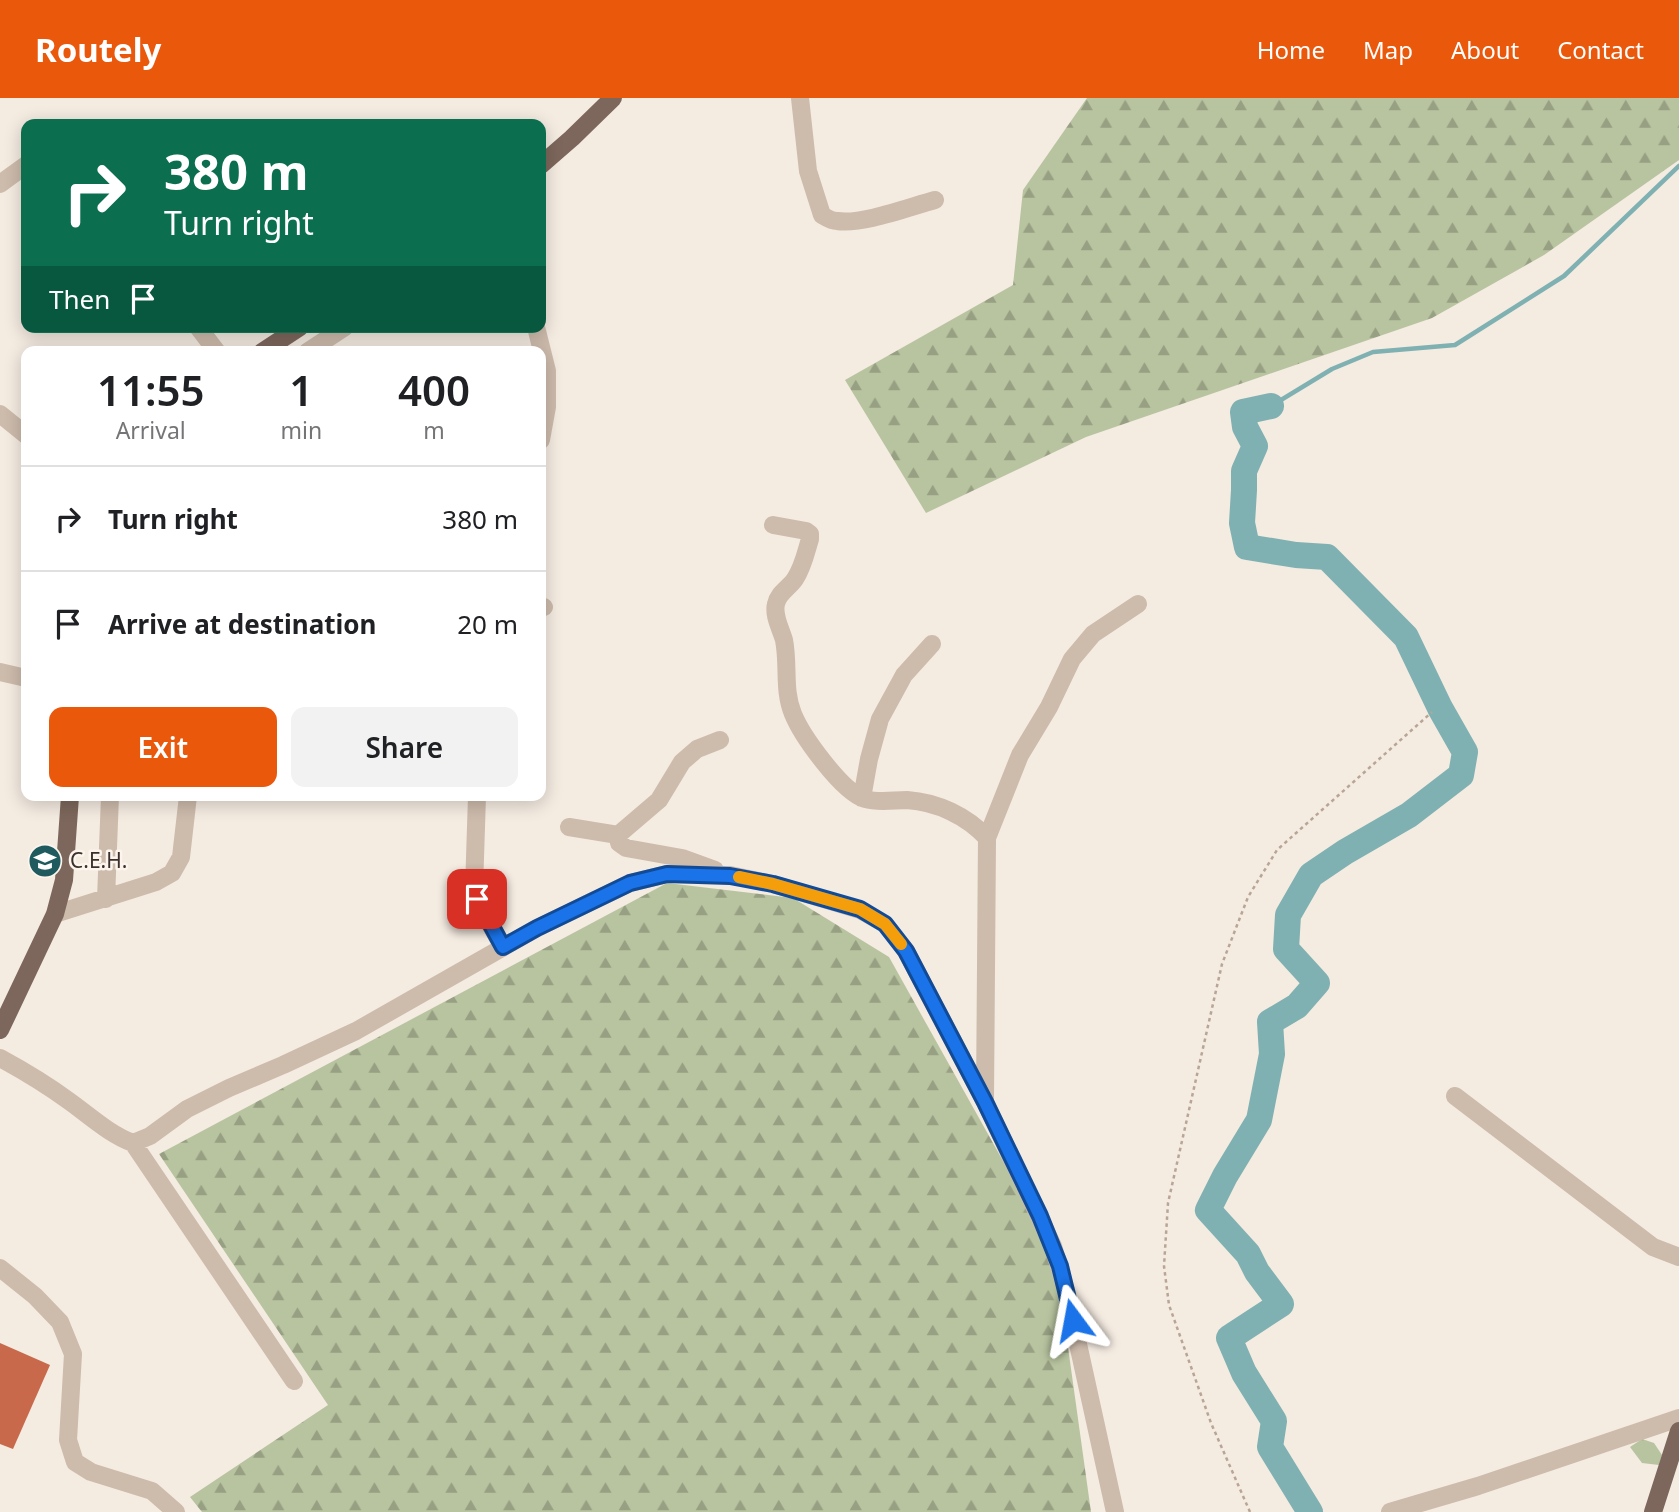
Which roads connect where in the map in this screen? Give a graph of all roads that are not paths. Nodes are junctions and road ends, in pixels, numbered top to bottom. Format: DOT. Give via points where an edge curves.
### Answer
graph roads {
  1 [pos="612,98"];
  2 [pos="800,98"];
  3 [pos="546,161"];
  4 [pos="21,169"];
  5 [pos="0,184"];
  6 [pos="935,200"];
  7 [pos="291,333"];
  8 [pos="336,333"];
  9 [pos="271,346"];
  10 [pos="316,346"];
  11 [pos="546,367"];
  12 [pos="546,412"];
  13 [pos="0,414"];
  14 [pos="21,431"];
  15 [pos="773,525"];
  16 [pos="1138,604"];
  17 [pos="932,644"];
  18 [pos="0,671"];
  19 [pos="21,677"];
  20 [pos="720,740"];
  21 [pos="862,798"];
  22 [pos="70,801"];
  23 [pos="110,801"];
  24 [pos="187,801"];
  25 [pos="477,801"];
  26 [pos="569,827"];
  27 [pos="618,835"];
  28 [pos="987,838"];
  29 [pos="730,876"];
  30 [pos="106,899"];
  31 [pos="55,914"];
  32 [pos="503,947"];
  33 [pos="0,1030"];
  34 [pos="0,1058"];
  35 [pos="1455,1096"];
  36 [pos="985,1102"];
  37 [pos="133,1143"];
  38 [pos="1679,1257"];
  39 [pos="0,1268"];
  40 [pos="294,1381"];
  41 [pos="1679,1418"];
  42 [pos="1679,1431"];
  43 [pos="176,1512"];
  44 [pos="1115,1512"];
  45 [pos="1390,1512"];
  46 [pos="1653,1512"];
  1 -- 3 [label="main road"];
  2 -- 6 [label="street" via="808,171 822,215 839,222 873,218"];
  4 -- 5 [label="street"];
  7 -- 9 [label="main road"];
  8 -- 10 [label="street"];
  11 -- 12 [label="street"];
  13 -- 14 [label="street"];
  15 -- 21 [label="street" via="810,534 800,569 775,608 784,640 792,714 837,777"];
  16 -- 28 [label="street" via="1093,634 1072,659 1020,755"];
  17 -- 21 [label="street" via="904,675 880,719"];
  18 -- 19 [label="street"];
  20 -- 27 [label="street" via="697,749 682,762 659,800"];
  21 -- 28 [label="street" via="932,804 976,825"];
  22 -- 31 [label="main road" via="64,880"];
  23 -- 30 [label="street"];
  24 -- 30 [label="street" via="181,857 172,873"];
  25 -- 32 [label="street" via="474,889"];
  26 -- 27 [label="street"];
  27 -- 29 [label="street" via="626,848 682,858"];
  28 -- 36 [label="street"];
  29 -- 32 [label="street" via="667,874 630,883"];
  29 -- 36 [label="street" via="828,899 860,909 885,924 906,951"];
  30 -- 31 [label="street"];
  31 -- 33 [label="main road"];
  32 -- 37 [label="street" via="356,1031 187,1109"];
  34 -- 37 [label="street" via="120,1139"];
  35 -- 38 [label="street" via="1653,1247"];
  36 -- 44 [label="street" via="1060,1266"];
  37 -- 40 [label="street"];
  39 -- 43 [label="street" via="60,1322 73,1354 68,1440 75,1462 91,1472 152,1491"];
  41 -- 45 [label="street"];
  42 -- 46 [label="main road"];
}
